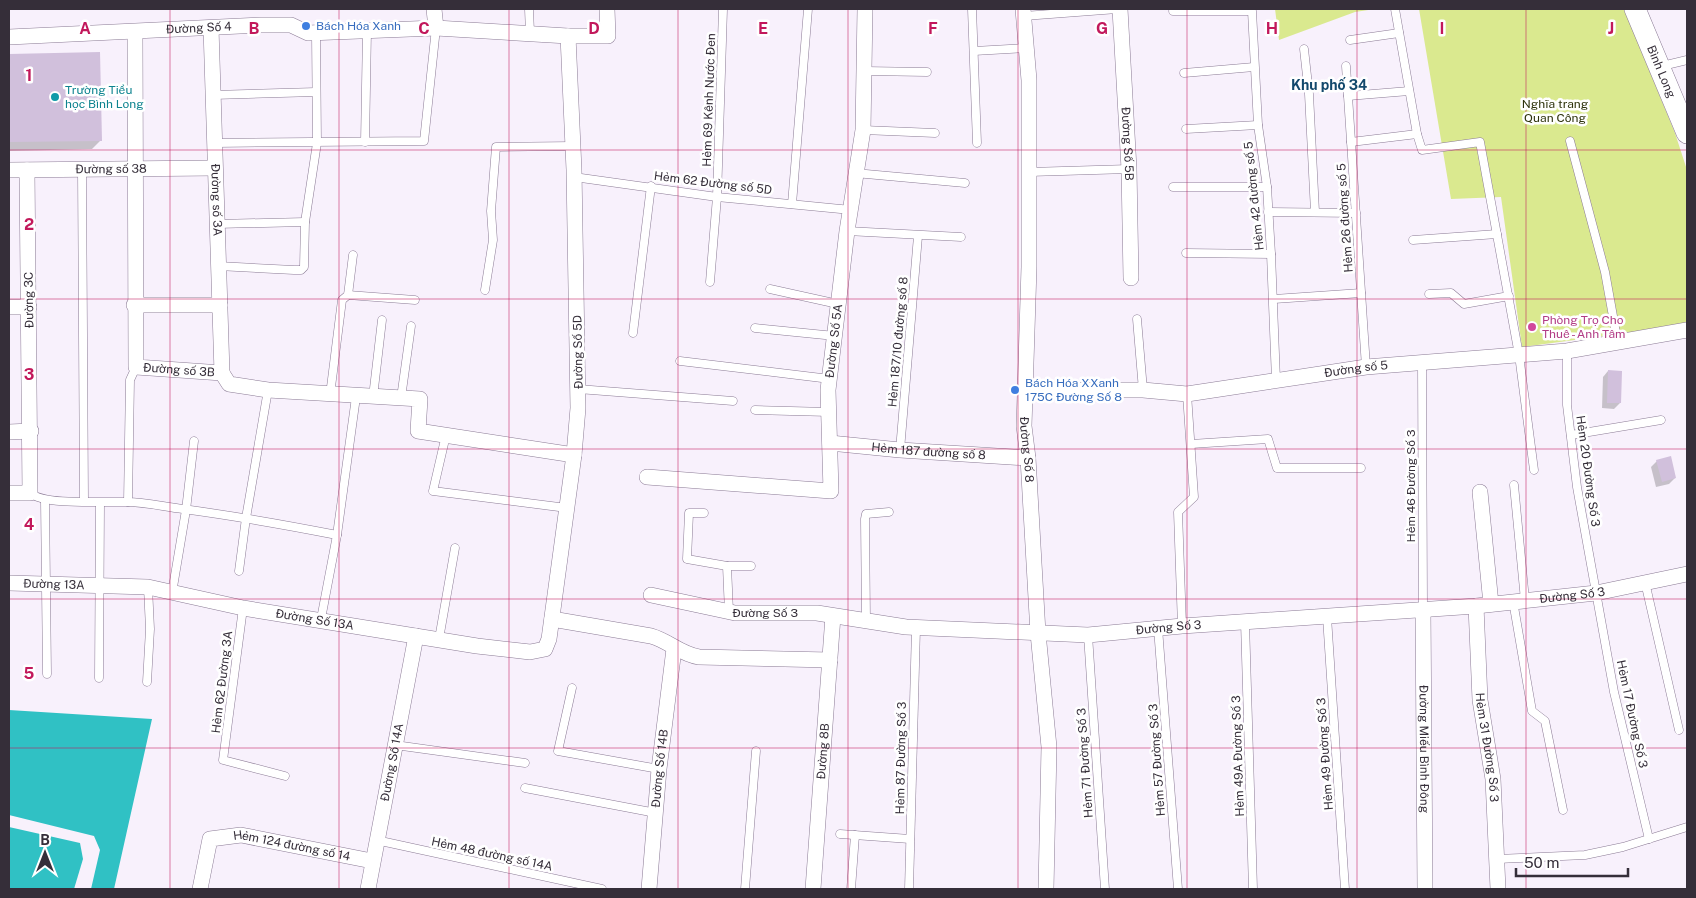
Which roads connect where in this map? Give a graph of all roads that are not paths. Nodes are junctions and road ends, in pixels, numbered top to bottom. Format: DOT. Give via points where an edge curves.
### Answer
graph roads {
  1 [pos="434,9"];
  2 [pos="529,9"];
  3 [pos="608,9"];
  4 [pos="723,9"];
  5 [pos="808,9"];
  6 [pos="865,9"];
  7 [pos="972,9"];
  8 [pos="1118,9"];
  9 [pos="1395,9"];
  10 [pos="1635,9"];
  11 [pos="1173,10"];
  12 [pos="1024,12"];
  13 [pos="211,28"];
  14 [pos="436,28"];
  15 [pos="367,30"];
  16 [pos="135,32"];
  17 [pos="530,32"];
  18 [pos="316,33"];
  19 [pos="1399,33"];
  20 [pos="568,36"];
  21 [pos="9,37"];
  22 [pos="1350,40"];
  23 [pos="1026,48"];
  24 [pos="1304,49"];
  25 [pos="974,51"];
  26 [pos="1687,60"];
  27 [pos="1346,66"];
  28 [pos="1254,67"];
  29 [pos="1660,67"];
  30 [pos="865,71"];
  31 [pos="927,72"];
  32 [pos="1184,73"];
  33 [pos="1409,91"];
  34 [pos="316,92"];
  35 [pos="213,95"];
  36 [pos="1348,96"];
  37 [pos="1258,124"];
  38 [pos="1186,129"];
  39 [pos="863,130"];
  40 [pos="1687,130"];
  41 [pos="935,133"];
  42 [pos="1417,134"];
  43 [pos="1570,141"];
  44 [pos="214,142"];
  45 [pos="317,142"];
  46 [pos="365,142"];
  47 [pos="1351,142"];
  48 [pos="977,143"];
  49 [pos="573,146"];
  50 [pos="215,168"];
  51 [pos="82,169"];
  52 [pos="137,169"];
  53 [pos="1129,169"];
  54 [pos="9,170"];
  55 [pos="27,170"];
  56 [pos="1029,172"];
  57 [pos="855,173"];
  58 [pos="574,177"];
  59 [pos="965,183"];
  60 [pos="651,186"];
  61 [pos="1173,187"];
  62 [pos="1267,187"];
  63 [pos="717,196"];
  64 [pos="792,204"];
  65 [pos="850,210"];
  66 [pos="1268,212"];
  67 [pos="1315,212"];
  68 [pos="1356,213"];
  69 [pos="305,222"];
  70 [pos="217,224"];
  71 [pos="847,231"];
  72 [pos="1497,234"];
  73 [pos="918,236"];
  74 [pos="961,237"];
  75 [pos="1413,240"];
  76 [pos="1186,253"];
  77 [pos="1271,254"];
  78 [pos="353,255"];
  79 [pos="218,266"];
  80 [pos="1131,278"];
  81 [pos="710,282"];
  82 [pos="770,289"];
  83 [pos="485,290"];
  84 [pos="1361,293"];
  85 [pos="1429,294"];
  86 [pos="348,295"];
  87 [pos="1509,296"];
  88 [pos="1274,299"];
  89 [pos="416,300"];
  90 [pos="838,304"];
  91 [pos="134,305"];
  92 [pos="220,305"];
  93 [pos="29,307"];
  94 [pos="9,308"];
  95 [pos="1137,319"];
  96 [pos="382,320"];
  97 [pos="411,326"];
  98 [pos="755,328"];
  99 [pos="1687,330"];
  100 [pos="633,333"];
  101 [pos="835,336"];
  102 [pos="1618,344"];
  103 [pos="1567,351"];
  104 [pos="1519,355"];
  105 [pos="680,361"];
  106 [pos="1422,362"];
  107 [pos="136,367"];
  108 [pos="1366,367"];
  109 [pos="222,373"];
  110 [pos="830,379"];
  111 [pos="1276,380"];
  112 [pos="578,389"];
  113 [pos="268,390"];
  114 [pos="1023,390"];
  115 [pos="1143,390"];
  116 [pos="1186,394"];
  117 [pos="330,395"];
  118 [pos="356,397"];
  119 [pos="373,397"];
  120 [pos="401,398"];
  121 [pos="733,401"];
  122 [pos="755,410"];
  123 [pos="829,412"];
  124 [pos="1661,420"];
  125 [pos="31,431"];
  126 [pos="9,432"];
  127 [pos="446,435"];
  128 [pos="1571,435"];
  129 [pos="194,441"];
  130 [pos="830,443"];
  131 [pos="1191,444"];
  132 [pos="900,450"];
  133 [pos="574,455"];
  134 [pos="1028,458"];
  135 [pos="1360,468"];
  136 [pos="1534,470"];
  137 [pos="647,477"];
  138 [pos="1514,485"];
  139 [pos="9,492"];
  140 [pos="1480,492"];
  141 [pos="30,493"];
  142 [pos="45,500"];
  143 [pos="84,501"];
  144 [pos="128,502"];
  145 [pos="100,503"];
  146 [pos="567,508"];
  147 [pos="186,510"];
  148 [pos="889,512"];
  149 [pos="704,513"];
  150 [pos="246,518"];
  151 [pos="337,535"];
  152 [pos="454,548"];
  153 [pos="727,566"];
  154 [pos="751,566"];
  155 [pos="240,571"];
  156 [pos="1687,574"];
  157 [pos="1645,582"];
  158 [pos="9,583"];
  159 [pos="47,583"];
  160 [pos="99,586"];
  161 [pos="148,587"];
  162 [pos="172,593"];
  163 [pos="1596,593"];
  164 [pos="651,595"];
  165 [pos="1519,601"];
  166 [pos="1484,605"];
  167 [pos="243,608"];
  168 [pos="1423,609"];
  169 [pos="729,612"];
  170 [pos="833,616"];
  171 [pos="1327,617"];
  172 [pos="321,619"];
  173 [pos="552,619"];
  174 [pos="866,621"];
  175 [pos="1245,622"];
  176 [pos="1182,626"];
  177 [pos="916,628"];
  178 [pos="1158,628"];
  179 [pos="1038,633"];
  180 [pos="1088,635"];
  181 [pos="416,636"];
  182 [pos="439,639"];
  183 [pos="674,649"];
  184 [pos="530,652"];
  185 [pos="830,660"];
  186 [pos="47,674"];
  187 [pos="99,678"];
  188 [pos="147,682"];
  189 [pos="572,688"];
  190 [pos="1679,730"];
  191 [pos="396,745"];
  192 [pos="756,751"];
  193 [pos="525,763"];
  194 [pos="659,769"];
  195 [pos="286,776"];
  196 [pos="525,788"];
  197 [pos="1563,810"];
  198 [pos="656,813"];
  199 [pos="1687,826"];
  200 [pos="840,834"];
  201 [pos="855,835"];
  202 [pos="910,839"];
  203 [pos="1649,839"];
  204 [pos="376,840"];
  205 [pos="1497,859"];
  206 [pos="372,861"];
  207 [pos="200,889"];
  208 [pos="368,889"];
  209 [pos="602,889"];
  210 [pos="649,889"];
  211 [pos="744,889"];
  212 [pos="813,889"];
  213 [pos="851,889"];
  214 [pos="909,889"];
  215 [pos="1046,889"];
  216 [pos="1105,889"];
  217 [pos="1178,889"];
  218 [pos="1253,889"];
  219 [pos="1345,889"];
  220 [pos="1425,889"];
  221 [pos="1498,889"];
  1 -- 14 [label="street"];
  2 -- 17 [label="lane"];
  3 -- 20 [label="street" via="608,36"];
  4 -- 63 [label="lane, Hẻm 69 Kênh Nước Đen"];
  5 -- 64 [label="lane"];
  6 -- 30 [label="street, Đường Số 5A"];
  7 -- 25 [label="lane"];
  8 -- 12 [label="lane"];
  8 -- 53 [label="street, Đường Số 5B"];
  9 -- 19 [label="lane"];
  10 -- 29 [label="main road, Bình Long"];
  11 -- 28 [label="lane, Hẻm 42 đường số 5" via="1252,11"];
  12 -- 23 [label="street, Đường Số 8"];
  13 -- 16 [label="street, Đường Số 4"];
  13 -- 18 [label="street, Đường Số 4" via="291,25"];
  13 -- 35 [label="street, Đường số 3A"];
  14 -- 15 [label="street, Đường Số 4"];
  14 -- 17 [label="street, Đường Số 4"];
  14 -- 46 [label="lane" via="424,140"];
  15 -- 18 [label="street, Đường Số 4"];
  15 -- 46 [label="lane"];
  16 -- 21 [label="street, Đường Số 4"];
  16 -- 52 [label="street, Đường số 3B"];
  17 -- 20 [label="street, Đường Số 4"];
  18 -- 34 [label="lane"];
  19 -- 22 [label="lane"];
  19 -- 33 [label="lane"];
  20 -- 49 [label="street, Đường Số 5D"];
  23 -- 25 [label="lane"];
  23 -- 56 [label="street, Đường Số 8"];
  24 -- 67 [label="lane"];
  25 -- 48 [label="lane"];
  26 -- 29 [label="lane"];
  27 -- 36 [label="lane, Hẻm 26 đường số 5"];
  28 -- 32 [label="lane"];
  28 -- 37 [label="lane, Hẻm 42 đường số 5"];
  29 -- 40 [label="main road, Bình Long"];
  30 -- 31 [label="lane"];
  30 -- 39 [label="street, Đường Số 5A"];
  33 -- 36 [label="lane"];
  33 -- 42 [label="lane"];
  34 -- 35 [label="lane"];
  34 -- 45 [label="lane"];
  35 -- 44 [label="street, Đường số 3A"];
  36 -- 47 [label="lane, Hẻm 26 đường số 5"];
  37 -- 38 [label="lane"];
  37 -- 62 [label="lane, Hẻm 42 đường số 5"];
  39 -- 41 [label="lane"];
  39 -- 57 [label="street, Đường Số 5A"];
  42 -- 47 [label="lane"];
  42 -- 72 [label="lane" via="1422,150 1480,142"];
  43 -- 102 [label="lane" via="1605,272"];
  44 -- 45 [label="lane"];
  44 -- 50 [label="street, Đường số 3A"];
  45 -- 46 [label="lane"];
  45 -- 69 [label="lane"];
  47 -- 68 [label="lane, Hẻm 26 đường số 5"];
  49 -- 58 [label="street, Đường Số 5D"];
  49 -- 83 [label="lane" via="496,147 491,210 493,240"];
  50 -- 52 [label="street, Đường số 38"];
  50 -- 70 [label="street, Đường số 3A"];
  51 -- 52 [label="street, Đường số 38"];
  51 -- 55 [label="street, Đường số 38"];
  51 -- 143 [label="lane"];
  52 -- 91 [label="street, Đường số 3B"];
  53 -- 56 [label="lane"];
  53 -- 80 [label="street, Đường Số 5B"];
  54 -- 55 [label="street, Đường số 38"];
  55 -- 93 [label="street, Đường 3C"];
  56 -- 114 [label="street, Đường Số 8" via="1029,267"];
  57 -- 59 [label="lane"];
  57 -- 65 [label="street, Đường Số 5A"];
  58 -- 60 [label="lane, Hẻm 62 Đường số 5D"];
  58 -- 112 [label="street, Đường Số 5D"];
  60 -- 63 [label="lane, Hẻm 62 Đường số 5D"];
  60 -- 100 [label="lane"];
  61 -- 62 [label="lane"];
  62 -- 66 [label="lane, Hẻm 42 đường số 5"];
  63 -- 64 [label="lane, Hẻm 62 Đường số 5D"];
  63 -- 81 [label="lane, Hẻm 69 Kênh Nước Đen"];
  64 -- 65 [label="lane, Hẻm 62 Đường số 5D"];
  65 -- 71 [label="street, Đường Số 5A"];
  66 -- 67 [label="lane"];
  66 -- 77 [label="lane, Hẻm 42 đường số 5"];
  67 -- 68 [label="lane"];
  68 -- 84 [label="lane, Hẻm 26 đường số 5"];
  69 -- 70 [label="lane"];
  69 -- 79 [label="lane" via="304,267 301,270"];
  70 -- 79 [label="street, Đường số 3A"];
  71 -- 73 [label="lane"];
  71 -- 90 [label="street, Đường Số 5A"];
  72 -- 75 [label="lane"];
  72 -- 87 [label="lane"];
  73 -- 74 [label="lane"];
  73 -- 132 [label="lane, Hẻm 187/10 đường số 8"];
  76 -- 77 [label="lane"];
  77 -- 88 [label="lane, Hẻm 42 đường số 5"];
  78 -- 86 [label="lane"];
  79 -- 92 [label="street, Đường số 3A"];
  82 -- 90 [label="lane"];
  84 -- 88 [label="lane"];
  84 -- 108 [label="lane, Hẻm 26 đường số 5"];
  85 -- 87 [label="lane" via="1451,293 1464,304"];
  86 -- 89 [label="lane"];
  86 -- 117 [label="lane" via="342,300"];
  87 -- 104 [label="lane"];
  88 -- 111 [label="lane, Hẻm 42 đường số 5"];
  90 -- 101 [label="street, Đường Số 5A"];
  91 -- 92 [label="street"];
  91 -- 107 [label="street, Đường số 3B"];
  92 -- 109 [label="street, Đường số 3A"];
  93 -- 94 [label="street"];
  93 -- 125 [label="street, Đường 3C"];
  95 -- 115 [label="lane"];
  96 -- 119 [label="lane"];
  97 -- 120 [label="lane"];
  98 -- 101 [label="lane"];
  99 -- 102 [label="street, Đường số 5"];
  101 -- 110 [label="street, Đường Số 5A"];
  102 -- 103 [label="street, Đường số 5"];
  103 -- 104 [label="street, Đường số 5"];
  103 -- 128 [label="lane, Hẻm 20 Đường Số 3"];
  104 -- 106 [label="street, Đường số 5"];
  104 -- 136 [label="lane"];
  105 -- 110 [label="lane"];
  106 -- 108 [label="street, Đường số 5"];
  106 -- 168 [label="lane, Hẻm 46 Đường Số 3"];
  107 -- 109 [label="street, Đường số 3B"];
  107 -- 144 [label="lane" via="130,380"];
  108 -- 111 [label="street, Đường số 5"];
  109 -- 113 [label="street, Đường số 3B" via="229,384"];
  110 -- 123 [label="street, Đường Số 5A"];
  111 -- 116 [label="street, Đường số 5"];
  112 -- 121 [label="lane"];
  112 -- 133 [label="street, Đường Số 5D"];
  113 -- 117 [label="street, Đường số 3B"];
  113 -- 150 [label="lane"];
  114 -- 115 [label="street, Đường số 5"];
  114 -- 134 [label="street, Đường Số 8"];
  115 -- 116 [label="street, Đường số 5"];
  116 -- 131 [label="lane"];
  117 -- 118 [label="street, Đường số 3B"];
  118 -- 119 [label="street, Đường số 3B"];
  118 -- 151 [label="lane"];
  119 -- 120 [label="street, Đường số 3B"];
  120 -- 127 [label="street, Đường số 3B" via="420,399 418,431"];
  122 -- 123 [label="lane"];
  123 -- 130 [label="street, Đường Số 5A"];
  124 -- 128 [label="lane"];
  125 -- 126 [label="street"];
  125 -- 141 [label="street, Đường 3C"];
  127 -- 133 [label="street, Đường số 3B"];
  127 -- 146 [label="lane" via="433,491"];
  128 -- 163 [label="lane, Hẻm 20 Đường Số 3"];
  129 -- 147 [label="lane"];
  130 -- 132 [label="street, Hẻm 187 đường số 8"];
  130 -- 137 [label="street, Đường Số 5A" via="831,491"];
  131 -- 135 [label="lane" via="1268,439 1277,468"];
  131 -- 176 [label="lane" via="1194,497 1178,512"];
  132 -- 134 [label="street, Hẻm 187 đường số 8"];
  133 -- 146 [label="street, Đường Số 5D"];
  134 -- 179 [label="street, Đường Số 8"];
  138 -- 165 [label="lane"];
  139 -- 141 [label="street"];
  140 -- 166 [label="street, Hẻm 31 Đường Số 3"];
  141 -- 142 [label="lane"];
  142 -- 143 [label="lane"];
  142 -- 159 [label="lane"];
  143 -- 145 [label="lane"];
  144 -- 145 [label="lane"];
  144 -- 147 [label="lane"];
  145 -- 160 [label="lane"];
  146 -- 173 [label="street, Đường Số 5D"];
  147 -- 150 [label="lane"];
  147 -- 162 [label="lane"];
  148 -- 174 [label="lane" via="866,514"];
  149 -- 153 [label="lane" via="689,513 687,559"];
  150 -- 151 [label="lane"];
  150 -- 155 [label="lane"];
  151 -- 172 [label="lane"];
  152 -- 182 [label="lane"];
  153 -- 154 [label="lane"];
  153 -- 169 [label="lane"];
  156 -- 157 [label="street, Đường Số 3"];
  157 -- 163 [label="street, Đường Số 3"];
  157 -- 190 [label="lane"];
  158 -- 159 [label="street, Đường 13A"];
  159 -- 160 [label="street, Đường 13A"];
  159 -- 186 [label="lane"];
  160 -- 161 [label="street, Đường Số 13A"];
  160 -- 187 [label="lane"];
  161 -- 162 [label="street, Đường Số 13A"];
  161 -- 188 [label="lane"];
  162 -- 167 [label="street, Đường Số 13A"];
  163 -- 165 [label="street, Đường Số 3"];
  163 -- 203 [label="lane, Hẻm 17 Đường Số 3" via="1614,692"];
  164 -- 169 [label="street, Đường Số 3"];
  165 -- 166 [label="street, Đường Số 3"];
  165 -- 197 [label="lane" via="1532,711 1545,721"];
  166 -- 168 [label="street, Đường Số 3"];
  166 -- 205 [label="street, Hẻm 31 Đường Số 3" via="1480,700 1493,779"];
  167 -- 172 [label="street, Đường Số 13A"];
  167 -- 195 [label="lane, Hẻm 62 Đường 3A" via="223,760"];
  168 -- 171 [label="street, Đường Số 3"];
  168 -- 220 [label="street, Đường Miếu Bình Đông"];
  169 -- 170 [label="street, Đường Số 3"];
  170 -- 174 [label="street, Đường Số 3"];
  170 -- 185 [label="street, Đường 8B"];
  171 -- 175 [label="street, Đường Số 3"];
  171 -- 219 [label="lane, Hẻm 49 Đường Số 3"];
  172 -- 181 [label="street, Đường Số 13A"];
  173 -- 183 [label="street" via="651,636 665,640"];
  173 -- 184 [label="street, Đường Số 5D" via="550,639 544,649"];
  174 -- 177 [label="street, Đường Số 3"];
  175 -- 176 [label="street, Đường Số 3"];
  175 -- 218 [label="lane, Hẻm 49A Đường Số 3"];
  176 -- 178 [label="street, Đường Số 3"];
  177 -- 179 [label="street, Đường Số 3"];
  177 -- 202 [label="lane, Hẻm 87 Đường Số 3"];
  178 -- 180 [label="street, Đường Số 3"];
  178 -- 217 [label="lane, Hẻm 57 Đường Số 3"];
  179 -- 180 [label="street, Đường Số 3"];
  179 -- 215 [label="street, Đường Số 8" via="1049,747"];
  180 -- 216 [label="lane, Hẻm 71 Đường Số 3"];
  181 -- 182 [label="street, Đường Số 13A"];
  181 -- 191 [label="street, Đường Số 14A"];
  182 -- 184 [label="street, Đường Số 13A"];
  183 -- 185 [label="street" via="699,657"];
  183 -- 194 [label="street, Đường Số 14B"];
  185 -- 212 [label="street, Đường 8B"];
  189 -- 194 [label="lane" via="558,751"];
  191 -- 193 [label="lane"];
  191 -- 204 [label="street, Đường Số 14A"];
  192 -- 211 [label="lane"];
  194 -- 198 [label="street, Đường Số 14B"];
  196 -- 198 [label="lane"];
  198 -- 210 [label="street, Đường Số 14B"];
  199 -- 203 [label="lane"];
  200 -- 201 [label="lane"];
  201 -- 202 [label="lane"];
  201 -- 213 [label="lane"];
  202 -- 214 [label="lane, Hẻm 87 Đường Số 3"];
  203 -- 205 [label="lane" via="1585,855"];
  204 -- 206 [label="street, Đường Số 14A"];
  204 -- 209 [label="lane, Hẻm 48 đường số 14A"];
  205 -- 221 [label="street, Hẻm 31 Đường Số 3"];
  206 -- 207 [label="street, Hẻm 124 đường số 14" via="241,835 210,839"];
  206 -- 208 [label="street, Đường Số 14A"];
}
